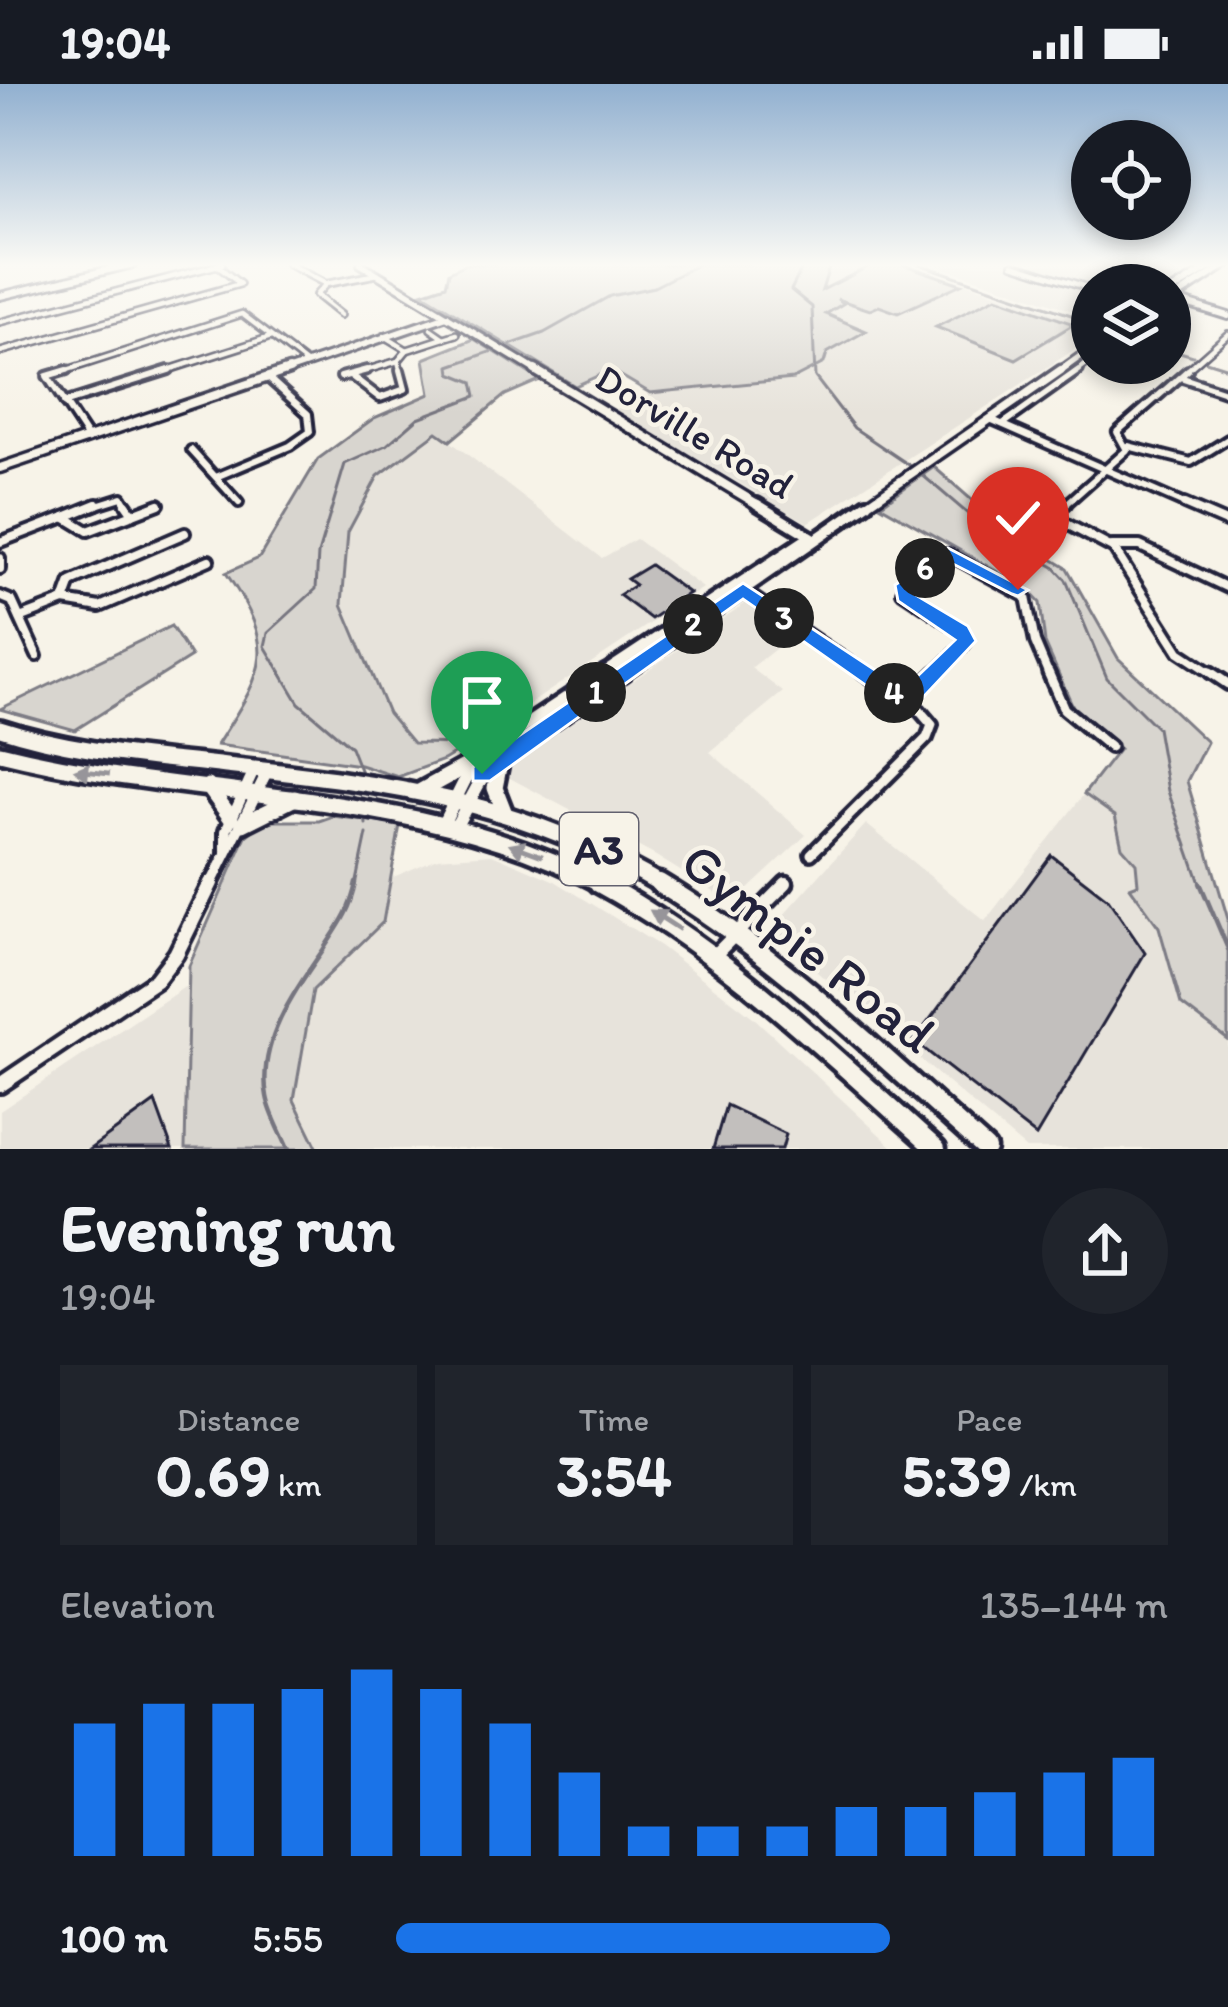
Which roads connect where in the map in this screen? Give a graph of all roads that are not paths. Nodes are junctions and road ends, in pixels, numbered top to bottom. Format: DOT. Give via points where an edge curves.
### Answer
graph roads {
  1 [pos="32,314"];
  2 [pos="135,314"];
  3 [pos="444,314"];
  4 [pos="448,316"];
  5 [pos="0,322"];
  6 [pos="431,329"];
  7 [pos="457,334"];
  8 [pos="1228,334"];
  9 [pos="273,336"];
  10 [pos="384,336"];
  11 [pos="444,338"];
  12 [pos="407,350"];
  13 [pos="0,352"];
  14 [pos="398,362"];
  15 [pos="1071,362"];
  16 [pos="306,363"];
  17 [pos="1191,369"];
  18 [pos="1071,375"];
  19 [pos="267,377"];
  20 [pos="1191,380"];
  21 [pos="1175,384"];
  22 [pos="1228,393"];
  23 [pos="64,403"];
  24 [pos="990,418"];
  25 [pos="1003,424"];
  26 [pos="88,438"];
  27 [pos="1228,440"];
  28 [pos="1127,446"];
  29 [pos="191,450"];
  30 [pos="0,467"];
  31 [pos="1105,469"];
  32 [pos="215,477"];
  33 [pos="239,503"];
  34 [pos="158,504"];
  35 [pos="133,514"];
  36 [pos="64,517"];
  37 [pos="1228,523"];
  38 [pos="184,533"];
  39 [pos="813,538"];
  40 [pos="0,542"];
  41 [pos="1111,547"];
  42 [pos="0,558"];
  43 [pos="209,560"];
  44 [pos="0,569"];
  45 [pos="739,586"];
  46 [pos="1228,588"];
  47 [pos="0,596"];
  48 [pos="64,601"];
  49 [pos="20,618"];
  50 [pos="37,656"];
  51 [pos="1228,684"];
  52 [pos="906,701"];
  53 [pos="0,728"];
  54 [pos="1110,747"];
  55 [pos="0,753"];
  56 [pos="502,757"];
  57 [pos="477,760"];
  58 [pos="261,771"];
  59 [pos="208,786"];
  60 [pos="251,792"];
  61 [pos="418,793"];
  62 [pos="296,797"];
  63 [pos="461,800"];
  64 [pos="504,811"];
  65 [pos="237,821"];
  66 [pos="450,824"];
  67 [pos="811,854"];
  68 [pos="787,882"];
  69 [pos="735,934"];
  70 [pos="716,954"];
  71 [pos="0,1085"];
  72 [pos="936,1149"];
  73 [pos="986,1149"];
  1 -- 5 [label="street"];
  2 -- 13 [label="street"];
  3 -- 4 [label="street, Dorville Road"];
  4 -- 10 [label="street"];
  4 -- 39 [label="street, Dorville Road"];
  6 -- 11 [label="street"];
  7 -- 11 [label="street"];
  8 -- 17 [label="street"];
  9 -- 16 [label="street"];
  9 -- 23 [label="street"];
  9 -- 23 [label="street" via="242,314 155,339 47,376"];
  10 -- 12 [label="street"];
  10 -- 16 [label="street"];
  11 -- 12 [label="street"];
  12 -- 14 [label="street"];
  14 -- 14 [label="street" via="406,389 381,401 345,376"];
  15 -- 24 [label="main road"];
  16 -- 19 [label="street"];
  18 -- 25 [label="street"];
  19 -- 26 [label="street"];
  19 -- 32 [label="street" via="308,413 310,432"];
  20 -- 22 [label="street"];
  21 -- 28 [label="street" via="1117,432"];
  23 -- 26 [label="street"];
  24 -- 25 [label="street"];
  24 -- 39 [label="main road"];
  25 -- 31 [label="street"];
  26 -- 30 [label="street"];
  27 -- 28 [label="street" via="1193,464"];
  28 -- 31 [label="street"];
  29 -- 32 [label="street"];
  31 -- 37 [label="street"];
  31 -- 41 [label="street" via="1056,515"];
  32 -- 33 [label="street"];
  34 -- 35 [label="street"];
  35 -- 36 [label="street" via="88,531"];
  35 -- 36 [label="street" via="119,496"];
  36 -- 40 [label="street"];
  38 -- 48 [label="street" via="71,582"];
  39 -- 45 [label="main road"];
  41 -- 46 [label="street" via="1140,546"];
  41 -- 51 [label="street" via="1179,652"];
  42 -- 44 [label="street"];
  43 -- 48 [label="street" via="100,607"];
  45 -- 52 [label="street"];
  45 -- 56 [label="main road"];
  45 -- 57 [label="main road"];
  47 -- 49 [label="street"];
  48 -- 49 [label="street"];
  49 -- 50 [label="street"];
  52 -- 54 [label="street" via="965,644 961,631 902,592 951,554 1026,597 1034,642 1064,709"];
  52 -- 67 [label="street" via="926,716 931,733"];
  53 -- 58 [label="highway, Gympie Road / A3" via="68,746"];
  59 -- 55 [label="highway, Gympie Road / A3, one-way"];
  56 -- 63 [label="main road"];
  56 -- 64 [label="highway" via="495,788"];
  57 -- 61 [label="highway"];
  57 -- 63 [label="main road"];
  58 -- 60 [label="street"];
  58 -- 61 [label="highway, Gympie Road / A3"];
  59 -- 60 [label="highway, Gympie Road / A3"];
  59 -- 65 [label="highway"];
  60 -- 62 [label="highway, Gympie Road / A3"];
  60 -- 65 [label="street"];
  61 -- 63 [label="highway, Gympie Road / A3"];
  62 -- 65 [label="highway"];
  62 -- 66 [label="highway, Gympie Road / A3"];
  63 -- 64 [label="highway, Gympie Road / A3"];
  63 -- 66 [label="main road"];
  64 -- 69 [label="highway, Gympie Road / A3" via="610,854"];
  65 -- 71 [label="street" via="176,954 156,980"];
  70 -- 66 [label="highway, Gympie Road / A3, one-way" via="594,878"];
  68 -- 69 [label="street"];
  69 -- 70 [label="street"];
  69 -- 73 [label="highway, Gympie Road / A3"];
  70 -- 72 [label="highway, Gympie Road / A3"];
}
